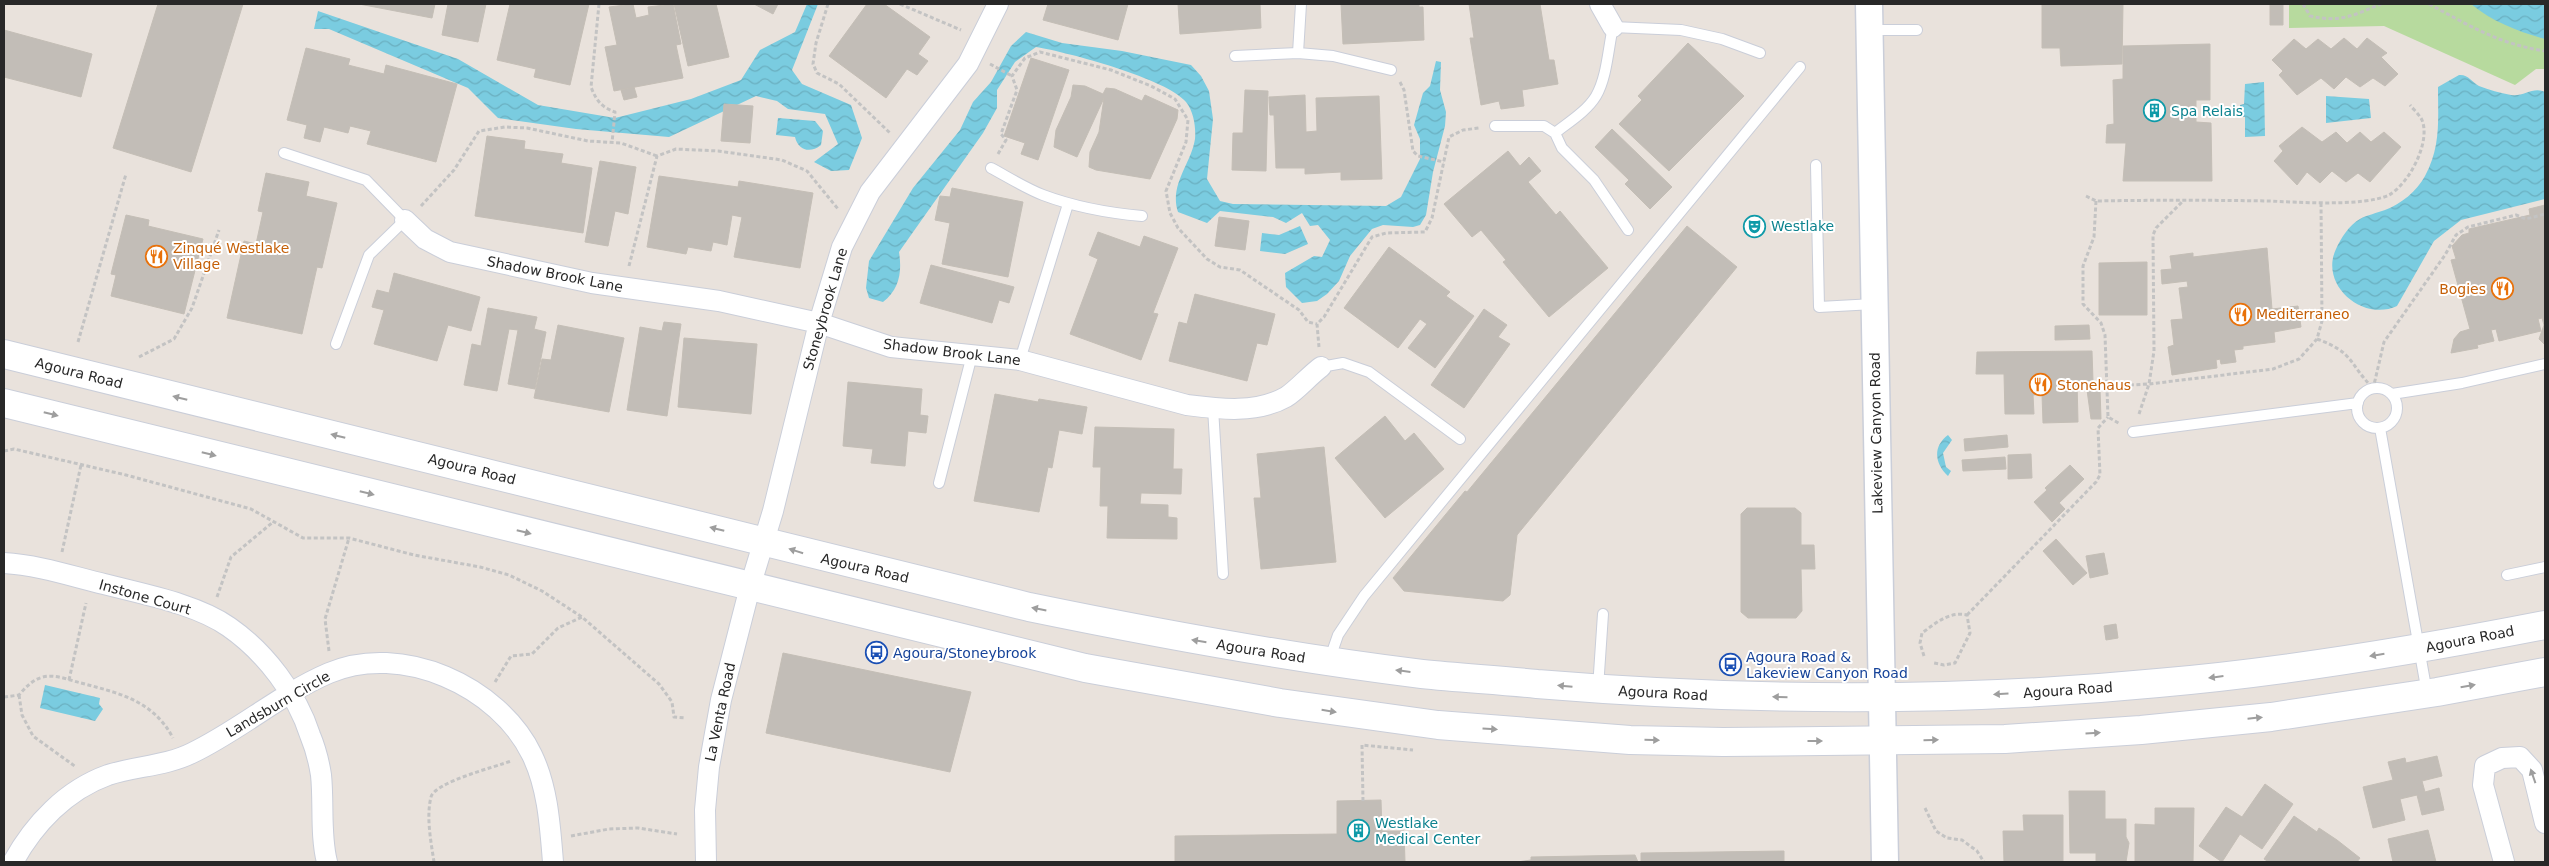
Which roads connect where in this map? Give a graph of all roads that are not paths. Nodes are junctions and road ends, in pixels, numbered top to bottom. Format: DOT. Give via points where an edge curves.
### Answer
graph roads {
  1 [pos="998,4"];
  2 [pos="1302,4"];
  3 [pos="1600,4"];
  4 [pos="1869,4"];
  5 [pos="1613,27"];
  6 [pos="1870,30"];
  7 [pos="1916,30"];
  8 [pos="1298,53"];
  9 [pos="1760,53"];
  10 [pos="1234,56"];
  11 [pos="1800,67"];
  12 [pos="1391,70"];
  13 [pos="1495,126"];
  14 [pos="1555,133"];
  15 [pos="284,153"];
  16 [pos="1816,165"];
  17 [pos="991,168"];
  18 [pos="1068,204"];
  19 [pos="1142,216"];
  20 [pos="405,220"];
  21 [pos="1628,230"];
  22 [pos="1874,304"];
  23 [pos="819,323"];
  24 [pos="336,344"];
  25 [pos="4,354"];
  26 [pos="972,355"];
  27 [pos="1020,360"];
  28 [pos="2545,364"];
  29 [pos="1321,367"];
  30 [pos="2392,394"];
  31 [pos="4,403"];
  32 [pos="2358,403"];
  33 [pos="1213,408"];
  34 [pos="2380,428"];
  35 [pos="2132,432"];
  36 [pos="1460,439"];
  37 [pos="939,483"];
  38 [pos="4,563"];
  39 [pos="757,564"];
  40 [pos="2545,567"];
  41 [pos="1223,574"];
  42 [pos="2507,575"];
  43 [pos="1603,614"];
  44 [pos="2545,625"];
  45 [pos="2420,649"];
  46 [pos="1329,662"];
  47 [pos="2545,672"];
  48 [pos="1598,689"];
  49 [pos="2428,693"];
  50 [pos="290,694"];
  51 [pos="1881,698"];
  52 [pos="1882,741"];
  53 [pos="2545,822"];
  54 [pos="13,862"];
  55 [pos="327,862"];
  56 [pos="553,862"];
  57 [pos="706,862"];
  58 [pos="1885,862"];
  59 [pos="2504,862"];
  1 -- 23 [label="street, Stoneybrook Lane" via="968,64 870,192 842,247"];
  2 -- 8 [label="lane"];
  3 -- 5 [label="street"];
  4 -- 6 [label="street, Lakeview Canyon Road"];
  5 -- 9 [label="lane" via="1681,30 1722,38"];
  5 -- 14 [label="lane" via="1596,96"];
  6 -- 7 [label="lane"];
  6 -- 22 [label="street, Lakeview Canyon Road"];
  8 -- 10 [label="lane"];
  8 -- 12 [label="lane" via="1334,56"];
  11 -- 46 [label="lane" via="1364,596 1338,635"];
  13 -- 14 [label="lane" via="1544,126"];
  14 -- 21 [label="lane" via="1562,148 1599,187"];
  15 -- 20 [label="lane" via="366,180"];
  16 -- 22 [label="lane" via="1820,307"];
  17 -- 18 [label="lane"];
  18 -- 19 [label="lane"];
  18 -- 27 [label="lane"];
  20 -- 23 [label="street, Shadow Brook Lane" via="425,239 450,252 592,283 719,301"];
  20 -- 24 [label="lane" via="369,255"];
  22 -- 51 [label="street, Lakeview Canyon Road"];
  23 -- 26 [label="street, Shadow Brook Lane" via="891,347"];
  23 -- 39 [label="street, Stoneybrook Lane"];
  39 -- 25 [label="main road, Agoura Road, one-way"];
  26 -- 27 [label="street, Shadow Brook Lane"];
  26 -- 37 [label="lane"];
  27 -- 33 [label="street, Shadow Brook Lane" via="1187,405"];
  28 -- 30 [label="lane" via="2462,383"];
  29 -- 33 [label="street, Shadow Brook Lane" via="1287,396 1267,405"];
  29 -- 36 [label="lane" via="1343,363 1369,372"];
  30 -- 32 [label="lane" via="2380,388 2373,389"];
  30 -- 34 [label="lane" via="2397,412 2391,423"];
  31 -- 39 [label="main road, Agoura Road, one-way"];
  32 -- 34 [label="lane" via="2362,422"];
  32 -- 35 [label="lane"];
  33 -- 41 [label="lane"];
  34 -- 45 [label="lane"];
  38 -- 50 [label="street, Instone Court" via="57,572 181,604 210,617 229,626 255,650"];
  46 -- 39 [label="main road, Agoura Road, one-way" via="1184,639 1029,607 804,553"];
  39 -- 52 [label="main road, Agoura Road, one-way" via="1085,668 1357,715 1438,725 1630,740"];
  39 -- 57 [label="street, La Venta Road" via="721,700 708,767"];
  40 -- 42 [label="lane"];
  43 -- 48 [label="lane"];
  44 -- 45 [label="main road, Agoura Road"];
  45 -- 49 [label="lane"];
  45 -- 51 [label="main road, Agoura Road, one-way" via="2161,683 1982,696"];
  48 -- 46 [label="main road, Agoura Road, one-way"];
  49 -- 47 [label="main road, Agoura Road, one-way"];
  51 -- 48 [label="main road, Agoura Road, one-way" via="1720,696"];
  52 -- 49 [label="main road, Agoura Road, one-way" via="2141,730 2271,717"];
  50 -- 54 [label="street, Landsburn Circle" via="182,758 108,775 81,788 48,813 27,837"];
  50 -- 55 [label="street, Instone Court" via="306,723 321,773"];
  50 -- 56 [label="street, Landsburn Circle" via="331,672 358,665 416,666 456,681 484,698 532,753 547,801"];
  51 -- 52 [label="street, Lakeview Canyon Road"];
  52 -- 58 [label="street, Lakeview Canyon Road"];
  53 -- 59 [label="street, one-way" via="2532,770 2520,757 2502,758 2485,766 2483,785"];
}
